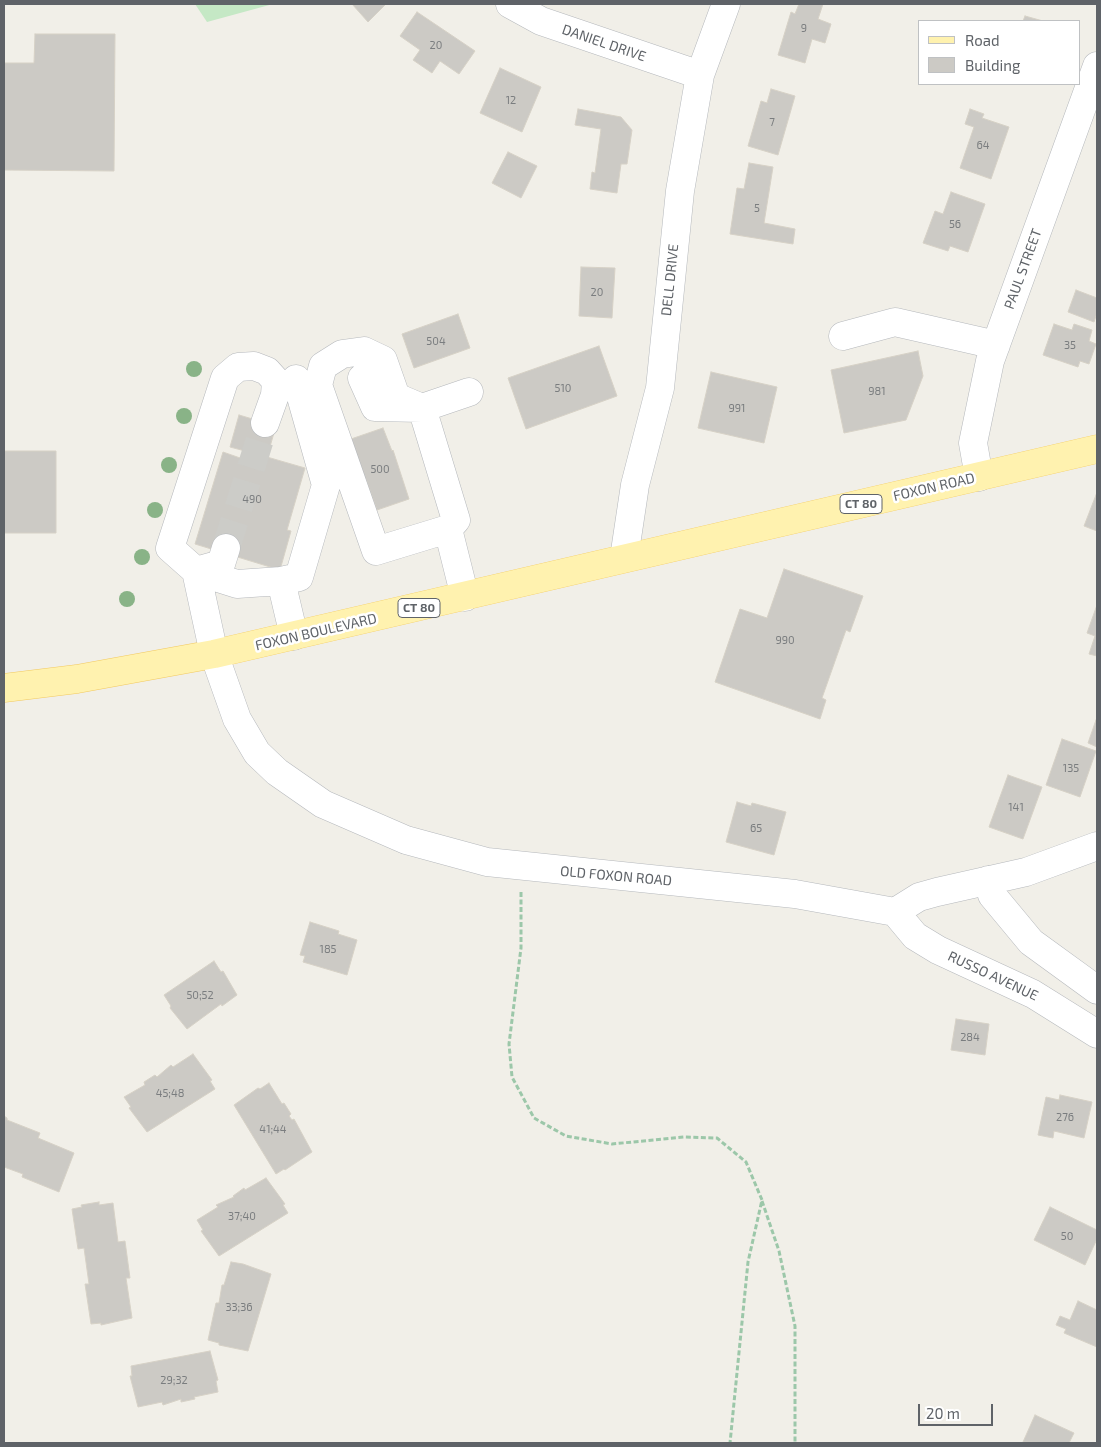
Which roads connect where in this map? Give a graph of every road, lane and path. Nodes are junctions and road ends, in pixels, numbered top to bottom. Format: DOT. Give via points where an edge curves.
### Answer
graph roads {
  1 [pos="510,4"];
  2 [pos="726,4"];
  3 [pos="1097,66"];
  4 [pos="700,76"];
  5 [pos="843,336"];
  6 [pos="996,345"];
  7 [pos="362,378"];
  8 [pos="296,379"];
  9 [pos="469,392"];
  10 [pos="422,408"];
  11 [pos="265,423"];
  12 [pos="1097,449"];
  13 [pos="979,477"];
  14 [pos="448,529"];
  15 [pos="226,548"];
  16 [pos="624,558"];
  17 [pos="196,571"];
  18 [pos="281,582"];
  19 [pos="465,597"];
  20 [pos="294,636"];
  21 [pos="214,654"];
  22 [pos="4,688"];
  23 [pos="1097,846"];
  24 [pos="519,867"];
  25 [pos="988,880"];
  26 [pos="895,912"];
  27 [pos="1097,990"];
  28 [pos="1097,1034"];
  29 [pos="762,1200"];
  30 [pos="730,1443"];
  31 [pos="795,1443"];
  1 -- 4 [label="street, DANIEL DRIVE" via="541,21"];
  2 -- 4 [label="street, DELL DRIVE"];
  3 -- 6 [label="street, PAUL STREET"];
  4 -- 16 [label="street, DELL DRIVE" via="680,191 660,388 636,485"];
  5 -- 6 [label="street" via="895,322"];
  6 -- 13 [label="street, PAUL STREET" via="974,428 974,457"];
  7 -- 10 [label="street" via="374,407"];
  8 -- 18 [label="street" via="326,485 299,577"];
  9 -- 10 [label="street"];
  10 -- 14 [label="street" via="456,520"];
  10 -- 14 [label="street" via="396,397 383,360 364,351 342,354 323,366 318,385 376,551"];
  11 -- 17 [label="street" via="275,395 276,381 268,371 254,366 238,367 225,378 170,548"];
  12 -- 13 [label="main road, FOXON ROAD / CT 80"];
  13 -- 16 [label="main road, FOXON ROAD / CT 80"];
  14 -- 19 [label="street"];
  15 -- 17 [label="street" via="221,564"];
  16 -- 19 [label="main road, FOXON BOULEVARD / CT 80"];
  17 -- 18 [label="street" via="236,584"];
  17 -- 21 [label="street, OLD FOXON ROAD"];
  18 -- 20 [label="street"];
  19 -- 20 [label="main road, FOXON BOULEVARD / CT 80"];
  20 -- 21 [label="main road, FOXON BOULEVARD / CT 80"];
  21 -- 22 [label="main road, FOXON BOULEVARD / CT 80" via="77,679"];
  21 -- 24 [label="street, OLD FOXON ROAD" via="236,719 257,753 295,785 323,804 406,840 458,855"];
  23 -- 25 [label="street" via="1050,865"];
  24 -- 26 [label="street, OLD FOXON ROAD" via="795,894"];
  24 -- 29 [label="path" via="521,948 509,1044 512,1077 534,1118 566,1136 612,1144 684,1137 718,1138 746,1162"];
  25 -- 26 [label="street" via="953,886 919,897"];
  25 -- 27 [label="street" via="992,895 1031,942"];
  26 -- 28 [label="street, RUSSO AVENUE" via="915,936 1033,994"];
  29 -- 30 [label="path" via="748,1262"];
  29 -- 31 [label="path" via="779,1250 795,1326"];
}
